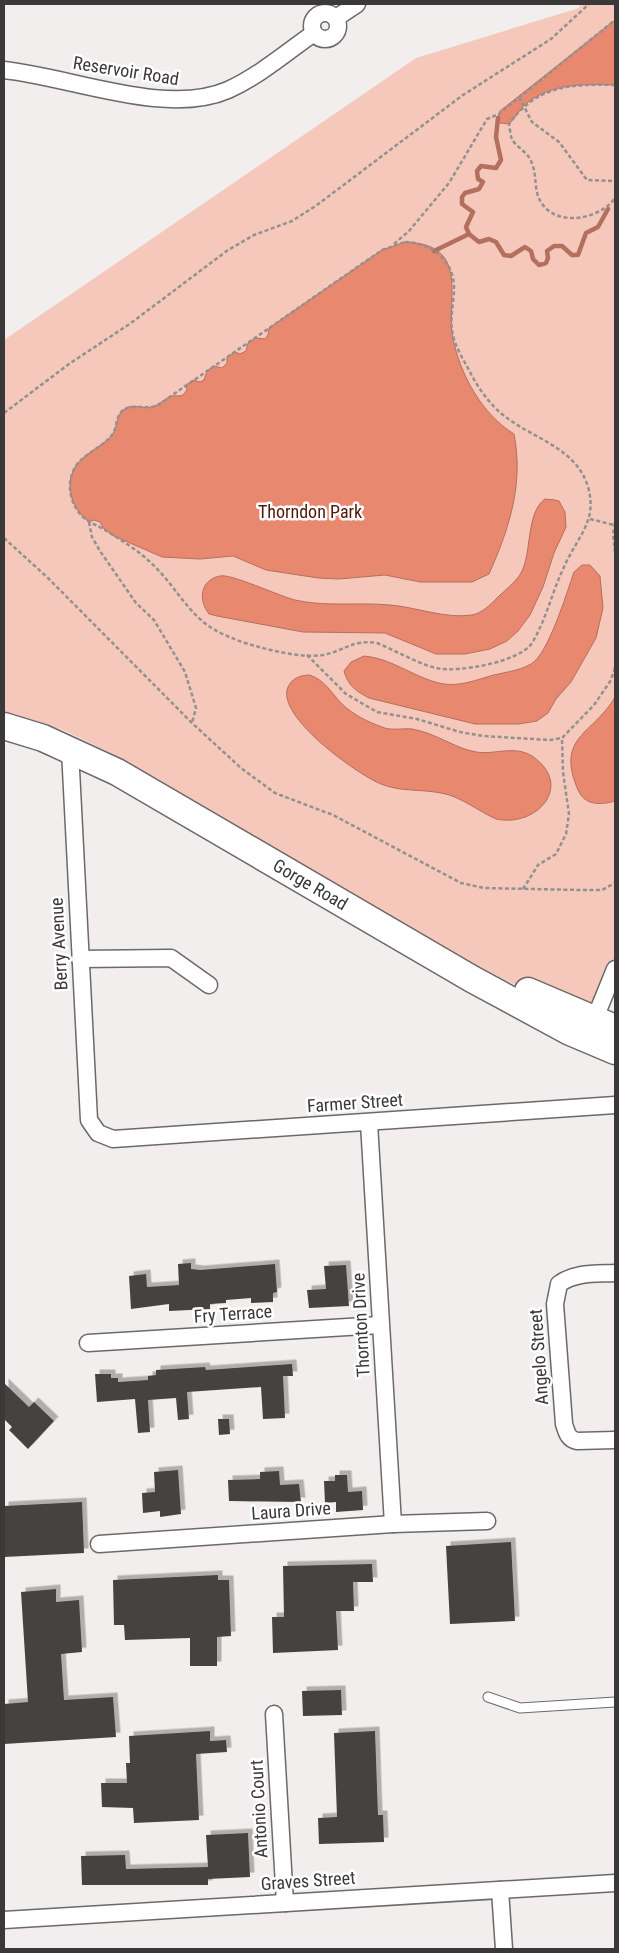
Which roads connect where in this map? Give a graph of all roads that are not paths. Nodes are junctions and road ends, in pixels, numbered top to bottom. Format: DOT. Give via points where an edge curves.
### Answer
graph roads {
  1 [pos="357,4"];
  2 [pos="317,9"];
  3 [pos="336,18"];
  4 [pos="314,33"];
  5 [pos="4,70"];
  6 [pos="4,713"];
  7 [pos="4,726"];
  8 [pos="70,750"];
  9 [pos="80,959"];
  10 [pos="615,969"];
  11 [pos="209,985"];
  12 [pos="599,1029"];
  13 [pos="615,1051"];
  14 [pos="615,1105"];
  15 [pos="369,1123"];
  16 [pos="98,1133"];
  17 [pos="615,1273"];
  18 [pos="380,1325"];
  19 [pos="88,1343"];
  20 [pos="615,1440"];
  21 [pos="486,1521"];
  22 [pos="393,1524"];
  23 [pos="99,1544"];
  24 [pos="488,1696"];
  25 [pos="615,1702"];
  26 [pos="274,1714"];
  27 [pos="615,1883"];
  28 [pos="500,1890"];
  29 [pos="285,1903"];
  30 [pos="4,1920"];
  31 [pos="504,1949"];
  1 -- 3 [label="street"];
  2 -- 3 [label="street"];
  2 -- 4 [label="street" via="312,23"];
  3 -- 4 [label="street" via="338,28 333,36 323,38"];
  4 -- 5 [label="street, Reservoir Road" via="250,78 198,99 153,98"];
  6 -- 12 [label="main road, Gorge Road" via="63,730 108,752 489,973"];
  7 -- 8 [label="main road, Gorge Road"];
  8 -- 9 [label="street, Berry Avenue"];
  8 -- 12 [label="main road, Gorge Road" via="168,800 472,978"];
  9 -- 11 [label="street" via="171,958"];
  9 -- 16 [label="street, Berry Avenue" via="89,1120"];
  10 -- 12 [label="street"];
  12 -- 13 [label="main road, Gorge Road"];
  14 -- 15 [label="street, Farmer Street"];
  15 -- 16 [label="street, Farmer Street" via="113,1138"];
  15 -- 18 [label="street, Thornton Drive"];
  17 -- 20 [label="street, Angelo Street" via="566,1278 559,1284 555,1304 567,1435 577,1441"];
  18 -- 19 [label="street, Fry Terrace"];
  18 -- 22 [label="street, Thornton Drive"];
  21 -- 22 [label="street, Laura Drive"];
  22 -- 23 [label="street, Laura Drive"];
  24 -- 25 [label="lane" via="520,1708"];
  26 -- 29 [label="street, Antonio Court"];
  27 -- 28 [label="street, Graves Street"];
  28 -- 29 [label="street, Graves Street"];
  28 -- 31 [label="street"];
  29 -- 30 [label="street, Graves Street"];
}
